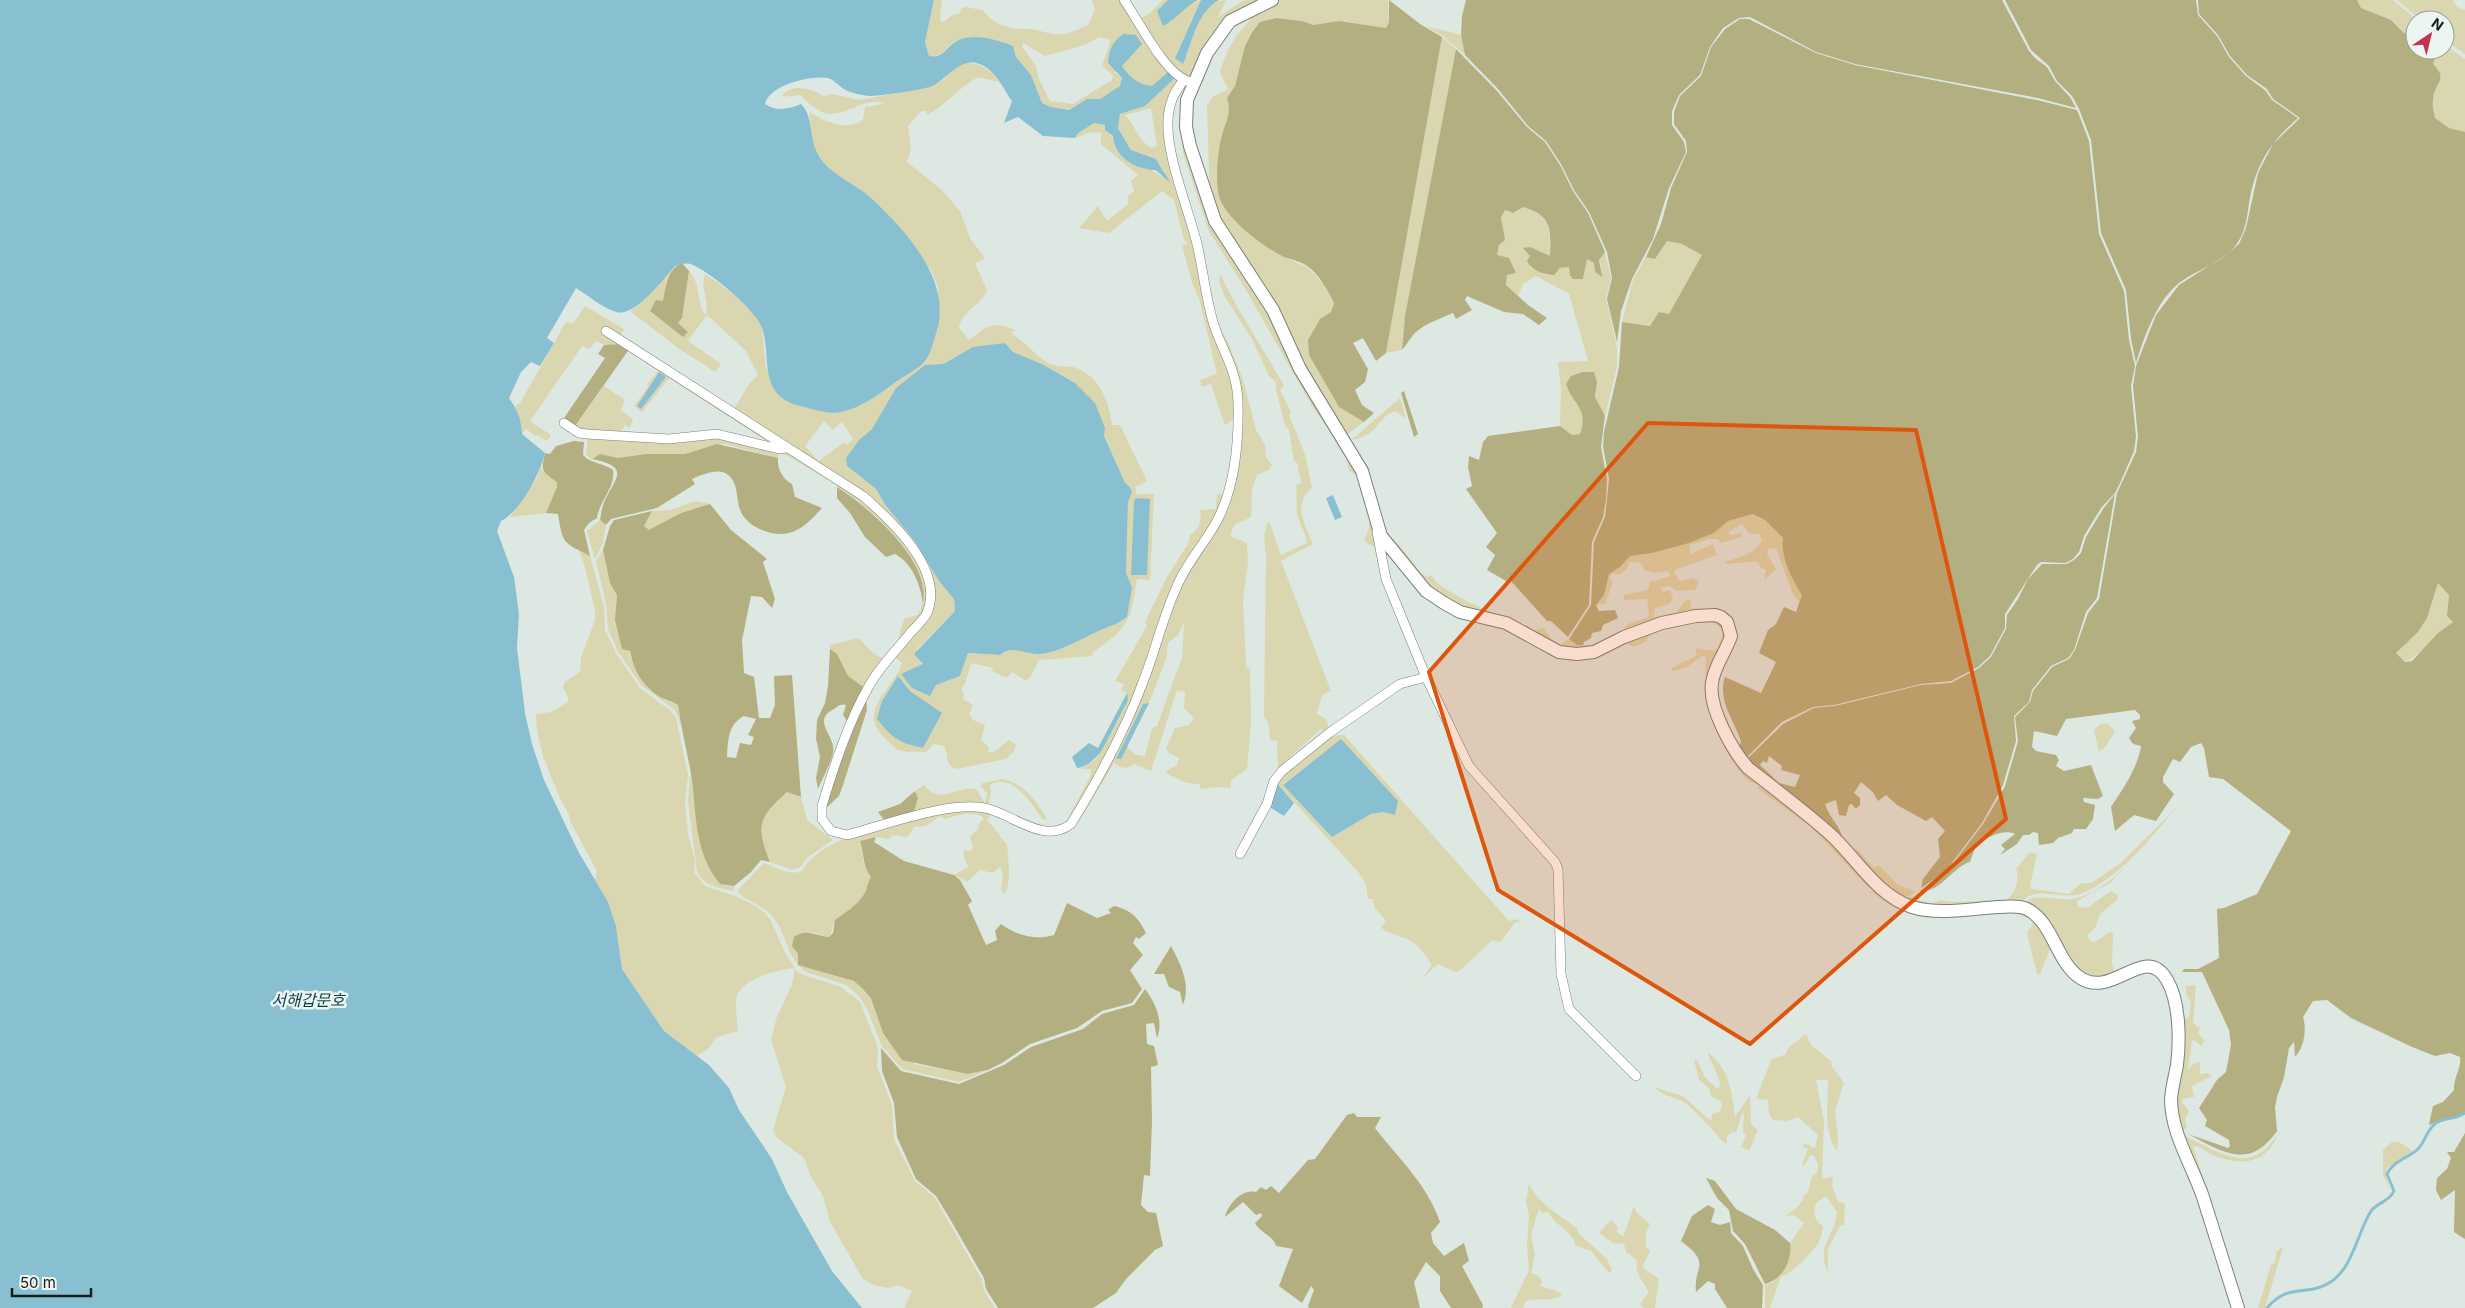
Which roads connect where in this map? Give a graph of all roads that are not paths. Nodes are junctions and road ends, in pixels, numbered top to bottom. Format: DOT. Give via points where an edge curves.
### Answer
graph roads {
  1 [pos="1124,0"];
  2 [pos="1272,0"];
  3 [pos="1188,81"];
  4 [pos="606,330"];
  5 [pos="564,423"];
  6 [pos="786,448"];
  7 [pos="1376,526"];
  8 [pos="1426,677"];
  9 [pos="1240,854"];
  10 [pos="1636,1076"];
  11 [pos="2238,1308"];
  1 -- 3 [label="street" via="1155,48"];
  2 -- 3 [label="street" via="1230,21"];
  3 -- 6 [label="street" via="1173,93 1168,137 1214,325 1237,383 1238,441 1227,496 1218,520 1187,565 1174,591 1133,708 1079,812 1064,830 1043,832 989,809 966,806 944,808 847,835 831,831 826,825 822,819 822,806 856,711 882,668 925,616 932,588 914,551 884,515 843,482"];
  3 -- 7 [label="street" via="1186,127 1215,221 1273,310 1300,369 1352,451 1362,471"];
  4 -- 6 [label="street"];
  5 -- 6 [label="street" via="578,433 586,434 669,439 717,434 773,448"];
  7 -- 8 [label="street" via="1386,579"];
  7 -- 11 [label="street" via="1426,591 1460,612 1506,622 1559,652 1594,652 1624,637 1676,619 1721,617 1727,622 1731,636 1715,669 1712,697 1738,756 1748,768 1829,833 1892,897 1930,911 2014,907 2028,910 2040,920 2072,972 2090,982 2111,982 2141,966 2157,968 2168,980 2177,1020 2179,1048 2171,1097 2174,1124 2203,1198"];
  8 -- 9 [label="street" via="1400,684 1282,770"];
  8 -- 10 [label="street" via="1469,766 1555,862 1558,869 1561,974 1569,1008"];
}
